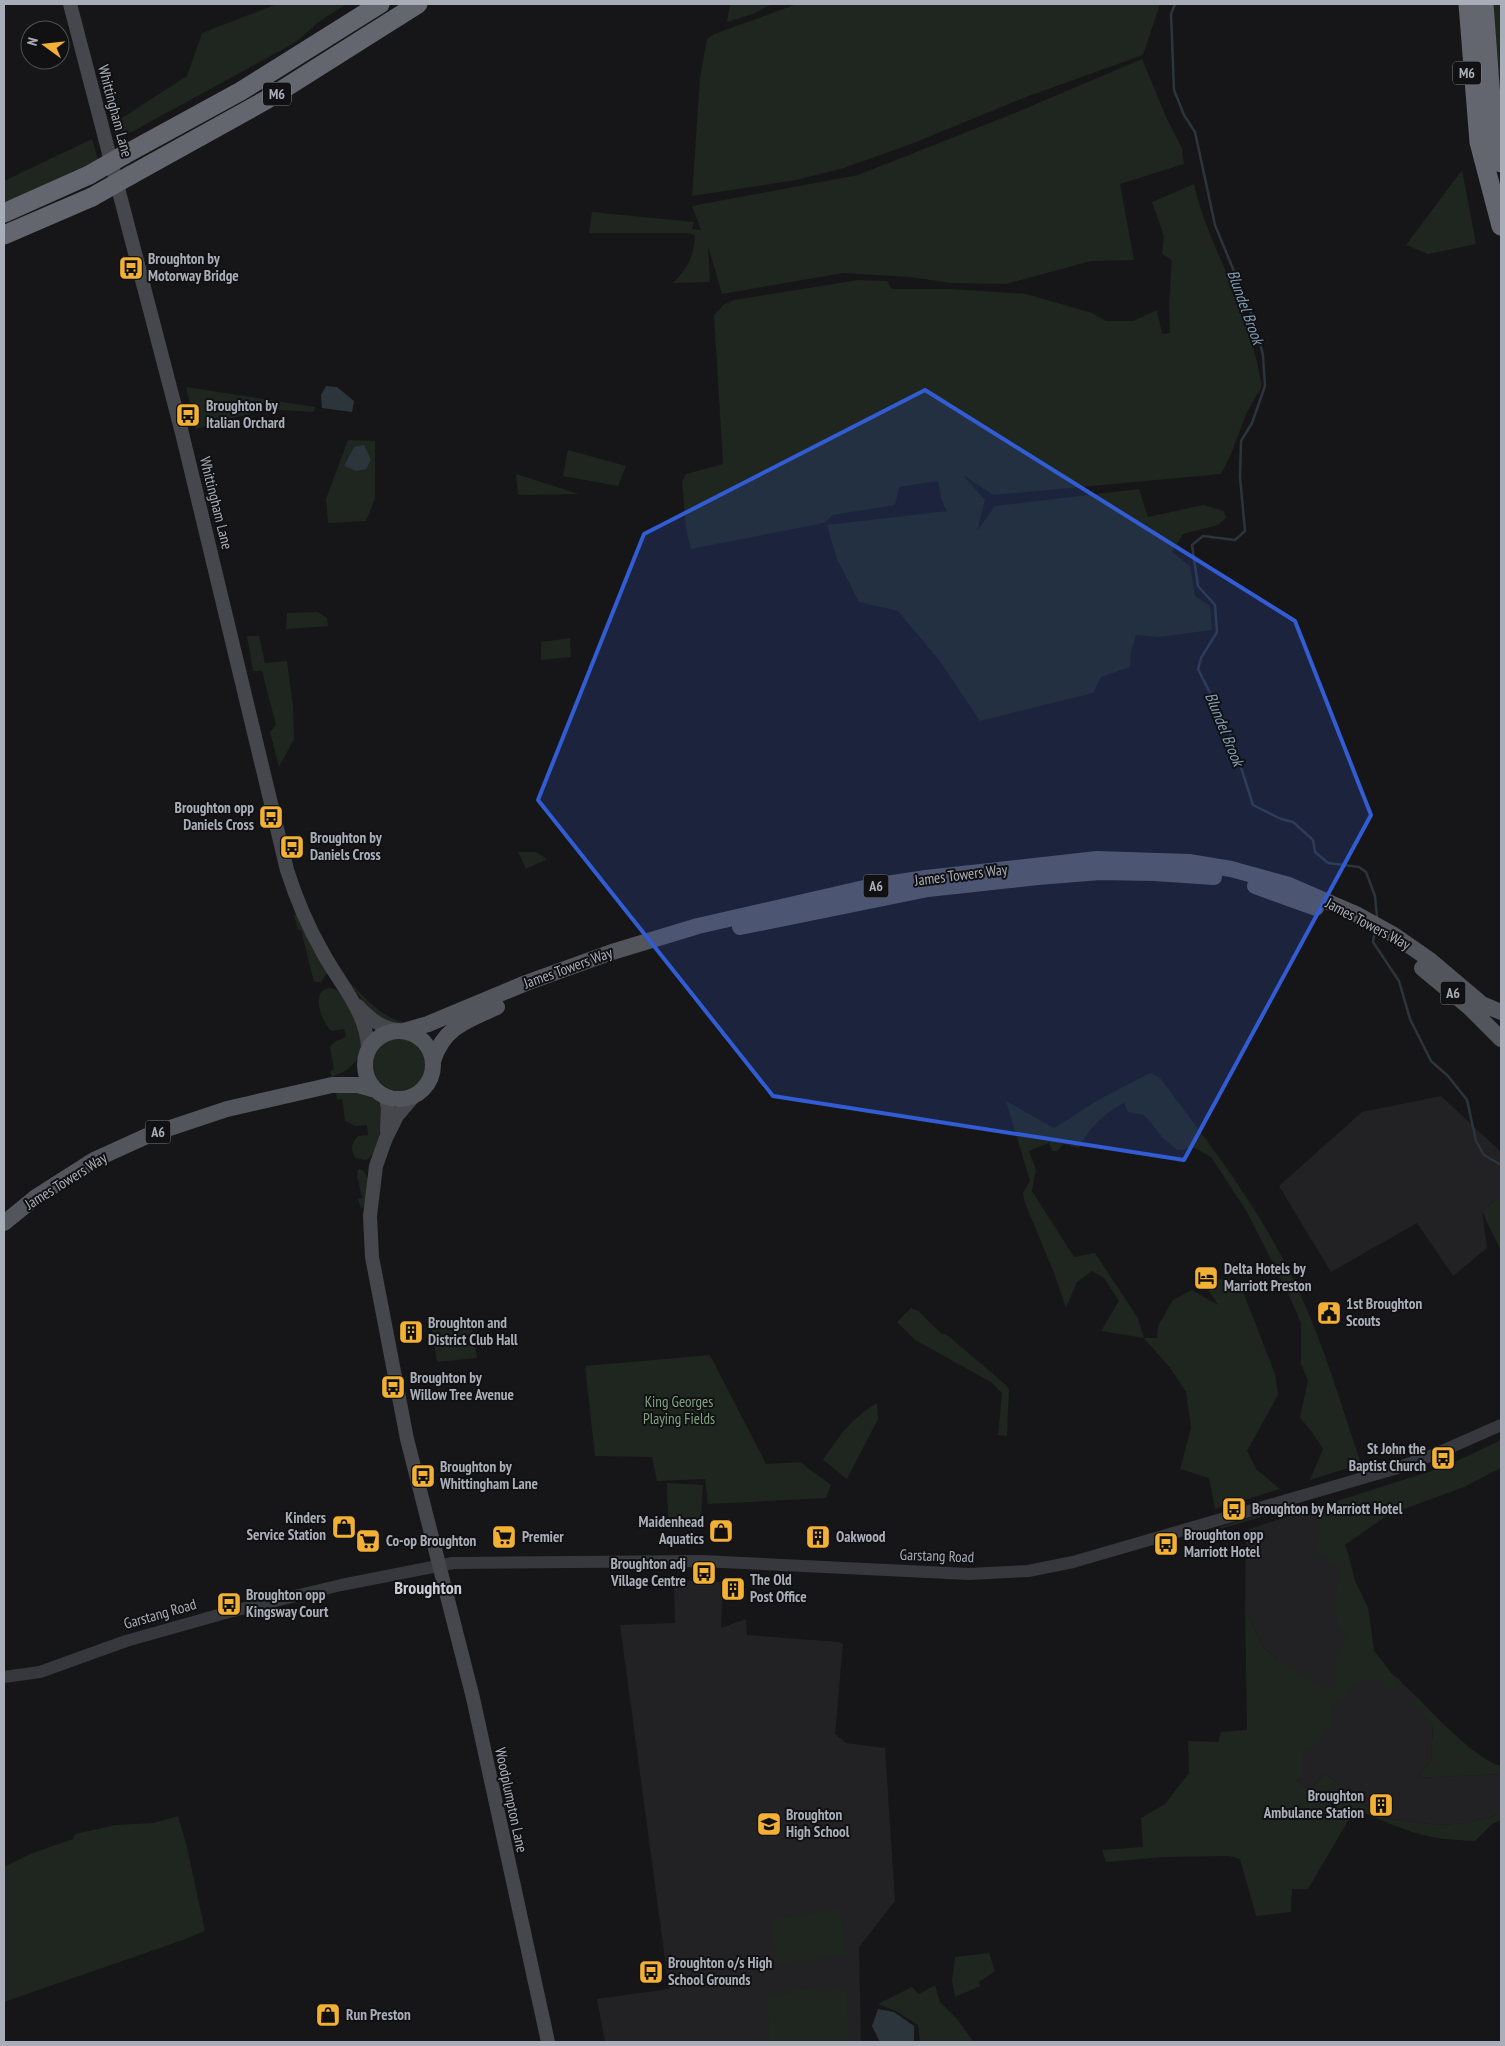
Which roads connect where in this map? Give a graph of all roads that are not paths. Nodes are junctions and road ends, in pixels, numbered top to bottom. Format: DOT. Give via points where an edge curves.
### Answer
graph roads {
  1 [pos="70,4"];
  2 [pos="380,4"];
  3 [pos="418,4"];
  4 [pos="1458,4"];
  5 [pos="1468,4"];
  6 [pos="1484,4"];
  7 [pos="1492,146"];
  8 [pos="1501,163"];
  9 [pos="4,213"];
  10 [pos="1501,226"];
  11 [pos="4,235"];
  12 [pos="352,1000"];
  13 [pos="1501,1012"];
  14 [pos="401,1031"];
  15 [pos="1501,1039"];
  16 [pos="367,1055"];
  17 [pos="433,1061"];
  18 [pos="332,1085"];
  19 [pos="380,1092"];
  20 [pos="415,1095"];
  21 [pos="386,1138"];
  22 [pos="4,1223"];
  23 [pos="1501,1425"];
  24 [pos="438,1565"];
  25 [pos="4,1677"];
  26 [pos="548,2042"];
  1 -- 12 [label="main road, Whittingham Lane" via="182,433 286,870 310,930"];
  2 -- 9 [label="highway, M6, bridge" via="241,91 89,175"];
  3 -- 11 [label="highway, M6, bridge" via="266,100 92,197"];
  4 -- 7 [label="highway, M6" via="1461,39"];
  5 -- 7 [label="highway"];
  6 -- 7 [label="highway"];
  7 -- 8 [label="highway"];
  7 -- 10 [label="highway"];
  12 -- 14 [label="main road, Whittingham Lane" via="377,1023"];
  12 -- 16 [label="main road, Whittingham Lane" via="366,1032"];
  13 -- 14 [label="main road, James Towers Way / A6" via="1482,1004 1430,960 1394,936 1289,885 1231,868 1189,862 1098,859 926,878 814,898 612,952 428,1024"];
  14 -- 16 [label="main road" via="380,1036"];
  14 -- 17 [label="main road" via="422,1039"];
  15 -- 17 [label="main road, James Towers Way / A6" via="1469,1007 1400,952 1330,914 1243,882 1198,875 1100,872 928,889 719,931 614,962 463,1022 444,1038"];
  16 -- 18 [label="main road, James Towers Way / A6" via="353,1072"];
  16 -- 19 [label="main road" via="367,1076"];
  17 -- 20 [label="main road" via="427,1085"];
  18 -- 19 [label="main road, James Towers Way / A6" via="358,1085"];
  18 -- 22 [label="main road, James Towers Way / A6" via="227,1109 148,1135 94,1160 36,1197"];
  19 -- 20 [label="main road" via="398,1099"];
  19 -- 21 [label="main road" via="389,1115"];
  20 -- 21 [label="main road" via="402,1108"];
  21 -- 24 [label="main road" via="374,1177 370,1239 407,1439"];
  23 -- 24 [label="street, Garstang Road" via="1394,1469 1073,1562 1028,1571 969,1574 702,1562"];
  24 -- 25 [label="street, Garstang Road" via="229,1612 126,1641 40,1672"];
  24 -- 26 [label="main road, Woodplumpton Lane" via="473,1698"];
}
